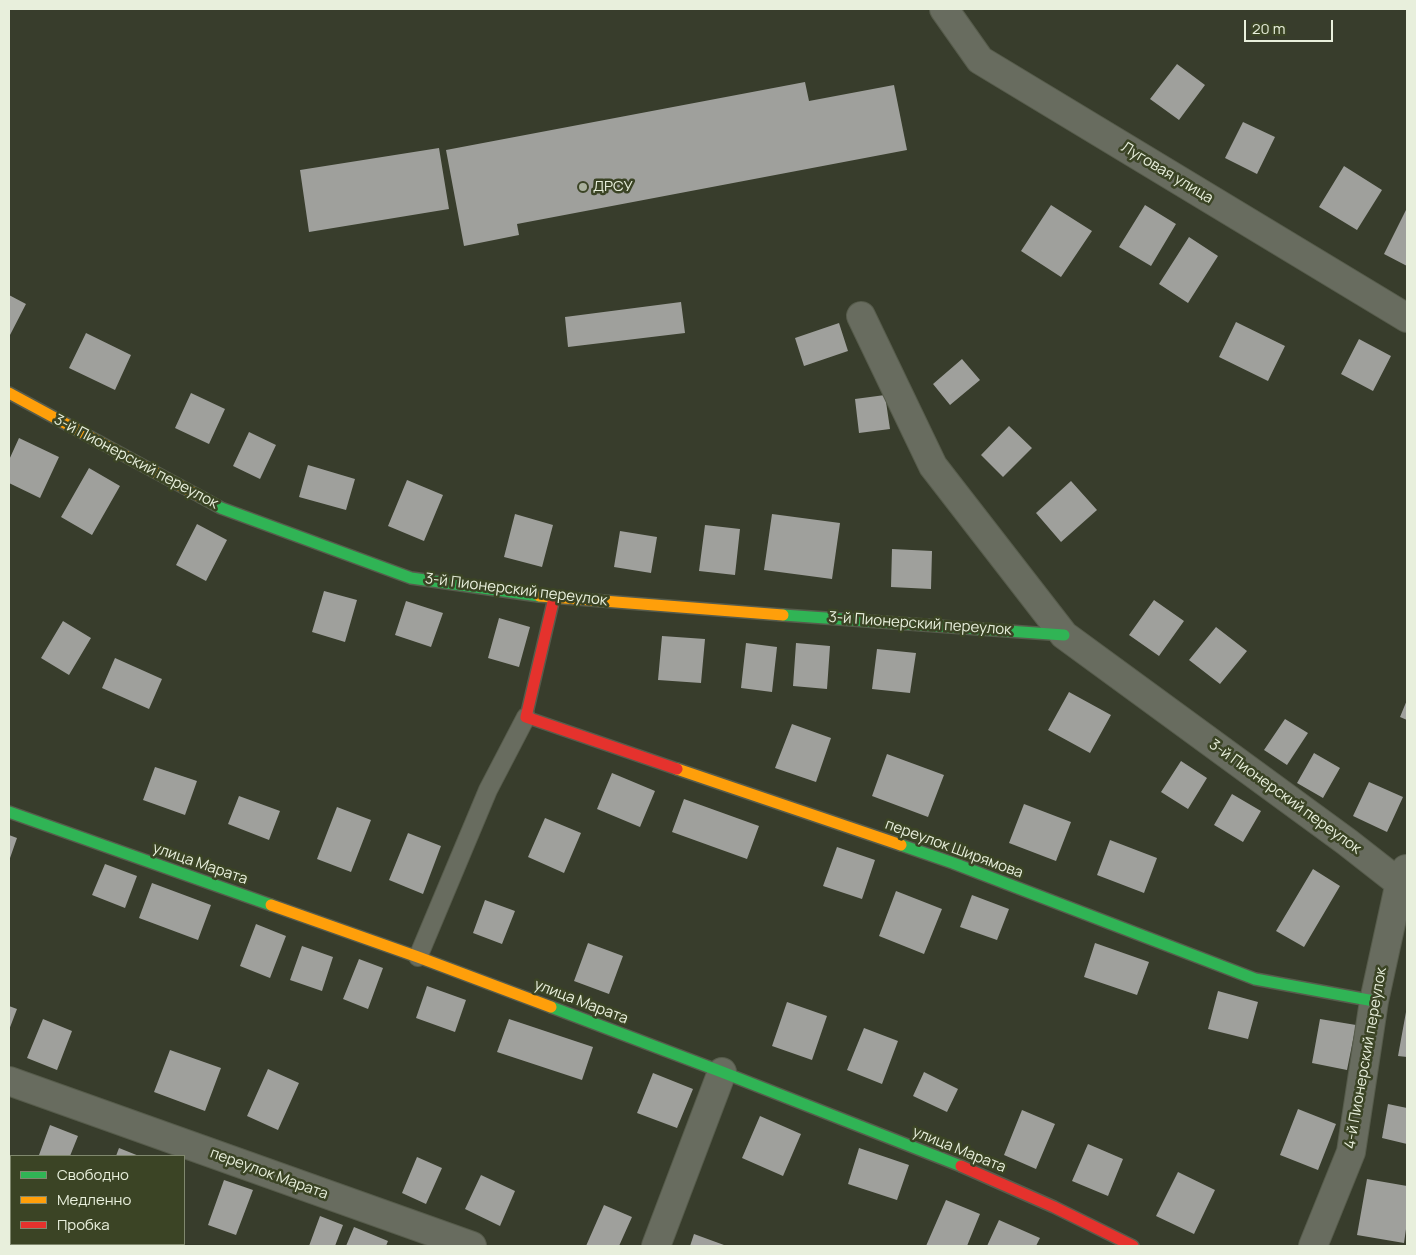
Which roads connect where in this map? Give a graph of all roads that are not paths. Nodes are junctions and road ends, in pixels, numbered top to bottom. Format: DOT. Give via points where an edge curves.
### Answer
graph roads {
  1 [pos="944,9"];
  2 [pos="861,316"];
  3 [pos="1407,318"];
  4 [pos="9,393"];
  5 [pos="554,598"];
  6 [pos="1064,635"];
  7 [pos="526,717"];
  8 [pos="9,812"];
  9 [pos="1405,879"];
  10 [pos="418,956"];
  11 [pos="1374,1001"];
  12 [pos="722,1072"];
  13 [pos="9,1081"];
  14 [pos="472,1246"];
  15 [pos="656,1246"];
  16 [pos="1133,1246"];
  17 [pos="1313,1246"];
  1 -- 3 [label="street, Луговая улица" via="980,60"];
  2 -- 6 [label="street, 3-й Пионерский переулок" via="934,466"];
  4 -- 5 [label="street, 3-й Пионерский переулок" via="221,508 411,578"];
  5 -- 6 [label="street, 3-й Пионерский переулок"];
  5 -- 7 [label="street"];
  6 -- 9 [label="street, 3-й Пионерский переулок"];
  7 -- 10 [label="lane" via="488,790"];
  7 -- 11 [label="street, переулок Ширямова" via="953,863 1255,979"];
  8 -- 10 [label="street, улица Марата"];
  9 -- 11 [label="street, 4-й Пионерский переулок"];
  10 -- 12 [label="street, улица Марата"];
  11 -- 17 [label="street, 4-й Пионерский переулок" via="1351,1152"];
  12 -- 15 [label="street"];
  12 -- 16 [label="street, улица Марата" via="972,1171"];
  13 -- 14 [label="street, переулок Марата"];
}
